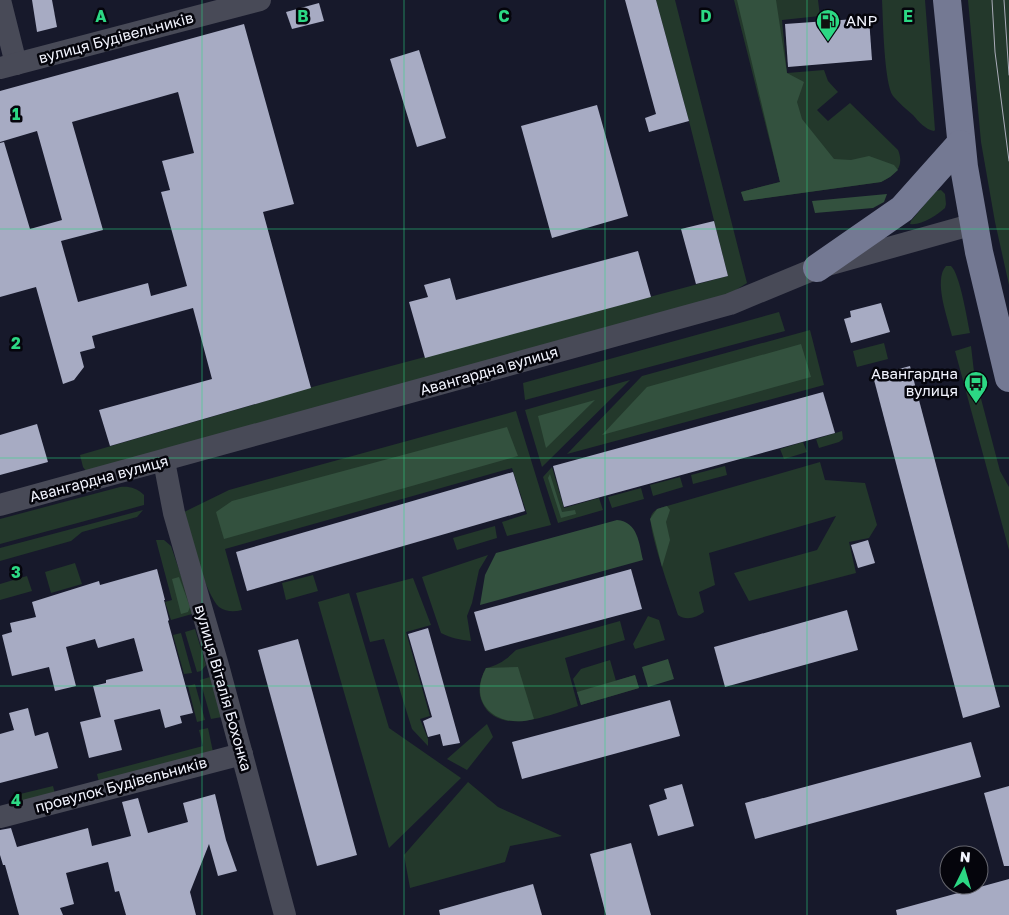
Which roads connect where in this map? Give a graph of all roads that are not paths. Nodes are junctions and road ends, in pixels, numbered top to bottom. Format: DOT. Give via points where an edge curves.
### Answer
graph roads {
  1 [pos="0,0"];
  2 [pos="260,0"];
  3 [pos="947,0"];
  4 [pos="8,66"];
  5 [pos="960,144"];
  6 [pos="974,224"];
  7 [pos="817,268"];
  8 [pos="1009,378"];
  9 [pos="164,461"];
  10 [pos="0,505"];
  11 [pos="242,754"];
  12 [pos="0,817"];
  13 [pos="285,915"];
  1 -- 4 [label="street"];
  2 -- 4 [label="street, вулиця Будівельників"];
  3 -- 5 [label="main road"];
  5 -- 6 [label="main road"];
  5 -- 7 [label="main road" via="902,208"];
  6 -- 7 [label="street, Авангардна вулиця"];
  6 -- 8 [label="main road"];
  7 -- 9 [label="street, Авангардна вулиця" via="730,304"];
  9 -- 10 [label="street, Авангардна вулиця"];
  9 -- 11 [label="street, вулиця Віталія Бохонка" via="174,513"];
  11 -- 12 [label="street, провулок Будівельників"];
  11 -- 13 [label="street, вулиця Віталія Бохонка"];
}
